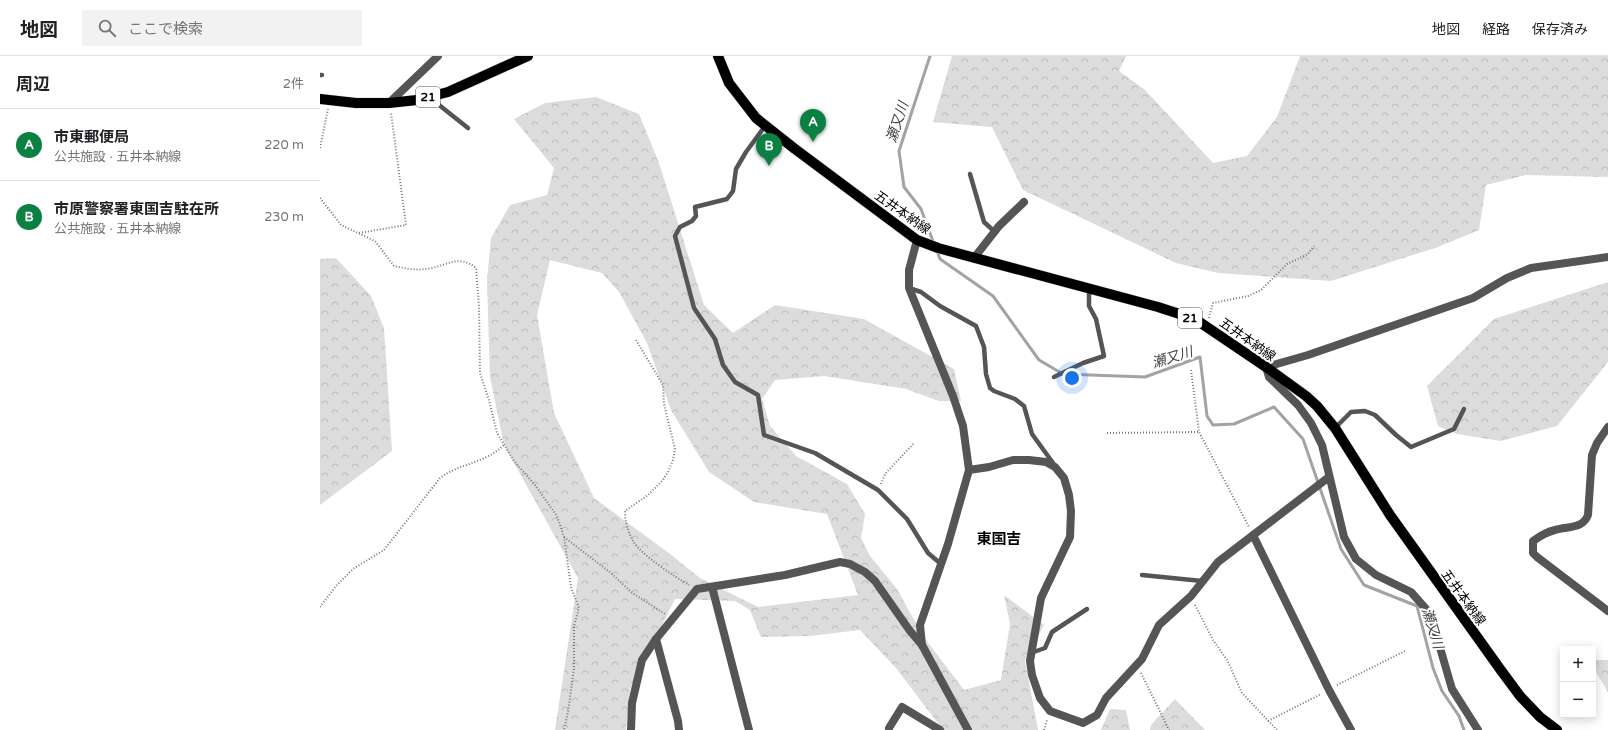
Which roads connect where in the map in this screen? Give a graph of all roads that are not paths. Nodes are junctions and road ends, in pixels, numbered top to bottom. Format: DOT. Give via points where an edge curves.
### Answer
graph roads {
  1 [pos="438,56"];
  2 [pos="528,56"];
  3 [pos="718,56"];
  4 [pos="429,97"];
  5 [pos="325,100"];
  6 [pos="389,103"];
  7 [pos="766,125"];
  8 [pos="468,128"];
  9 [pos="970,174"];
  10 [pos="1024,202"];
  11 [pos="995,232"];
  12 [pos="917,240"];
  13 [pos="1608,257"];
  14 [pos="974,258"];
  15 [pos="909,288"];
  16 [pos="1089,289"];
  17 [pos="1266,367"];
  18 [pos="1054,377"];
  19 [pos="1464,409"];
  20 [pos="1608,427"];
  21 [pos="1335,428"];
  22 [pos="1055,467"];
  23 [pos="970,470"];
  24 [pos="1329,476"];
  25 [pos="1253,535"];
  26 [pos="941,564"];
  27 [pos="1142,574"];
  28 [pos="1202,581"];
  29 [pos="712,587"];
  30 [pos="1087,609"];
  31 [pos="1608,611"];
  32 [pos="656,639"];
  33 [pos="922,645"];
  34 [pos="1032,653"];
  35 [pos="889,728"];
  36 [pos="631,730"];
  37 [pos="679,730"];
  38 [pos="749,730"];
  39 [pos="940,730"];
  40 [pos="968,730"];
  41 [pos="1351,730"];
  42 [pos="1478,730"];
  43 [pos="1557,730"];
  1 -- 6 [label="street"];
  2 -- 4 [label="main road, 21" via="448,92"];
  3 -- 7 [label="main road, 五井本納線 / 21" via="729,83 756,118"];
  4 -- 6 [label="main road, 21"];
  4 -- 8 [label="lane"];
  5 -- 6 [label="main road, 21"];
  7 -- 12 [label="main road, 五井本納線 / 21"];
  7 -- 26 [label="lane" via="736,169 733,191 727,199 695,207 696,216 680,227 675,236 694,308 716,339 723,365 734,382 758,395 764,435 815,453 878,490 907,520 928,553"];
  9 -- 11 [label="lane" via="984,222"];
  10 -- 11 [label="street"];
  11 -- 14 [label="street"];
  12 -- 14 [label="main road, 五井本納線 / 21"];
  12 -- 15 [label="street" via="909,270"];
  13 -- 17 [label="street" via="1531,268 1472,298"];
  14 -- 16 [label="main road, 五井本納線 / 21"];
  15 -- 22 [label="lane" via="921,292 976,326 984,347 990,388 1024,406 1032,434"];
  15 -- 23 [label="street" via="953,396 962,426"];
  16 -- 17 [label="main road, 五井本納線 / 21" via="1195,319"];
  16 -- 18 [label="lane" via="1089,306 1098,326 1104,356"];
  17 -- 21 [label="main road, 五井本納線 / 21" via="1317,406"];
  17 -- 24 [label="street" via="1269,377 1298,405 1311,424 1322,446"];
  19 -- 21 [label="lane" via="1454,429 1411,446 1375,415 1365,410 1351,412"];
  20 -- 31 [label="street" via="1592,455 1586,521 1578,526 1556,529 1541,535 1533,542 1533,553 1537,558"];
  21 -- 43 [label="main road, 五井本納線 / 21" via="1390,515 1500,669 1520,696"];
  22 -- 23 [label="street" via="1046,462 1013,460"];
  22 -- 34 [label="street" via="1064,478 1069,495 1070,537 1041,598"];
  23 -- 26 [label="street"];
  24 -- 25 [label="street"];
  24 -- 42 [label="street" via="1344,537 1356,559 1376,575 1411,592 1426,609 1434,627 1452,689"];
  25 -- 28 [label="street" via="1218,562"];
  25 -- 41 [label="street"];
  26 -- 33 [label="street" via="920,625"];
  27 -- 28 [label="lane"];
  28 -- 34 [label="street" via="1159,625 1142,659 1106,698 1097,715 1083,723 1050,711 1040,698 1032,675"];
  29 -- 32 [label="street" via="697,589"];
  29 -- 33 [label="street" via="840,562 850,564 875,580"];
  29 -- 38 [label="street"];
  30 -- 34 [label="lane" via="1052,632 1045,648"];
  32 -- 36 [label="street" via="642,660 632,703"];
  32 -- 37 [label="street"];
  33 -- 40 [label="street"];
  35 -- 39 [label="street" via="902,707"];
}
